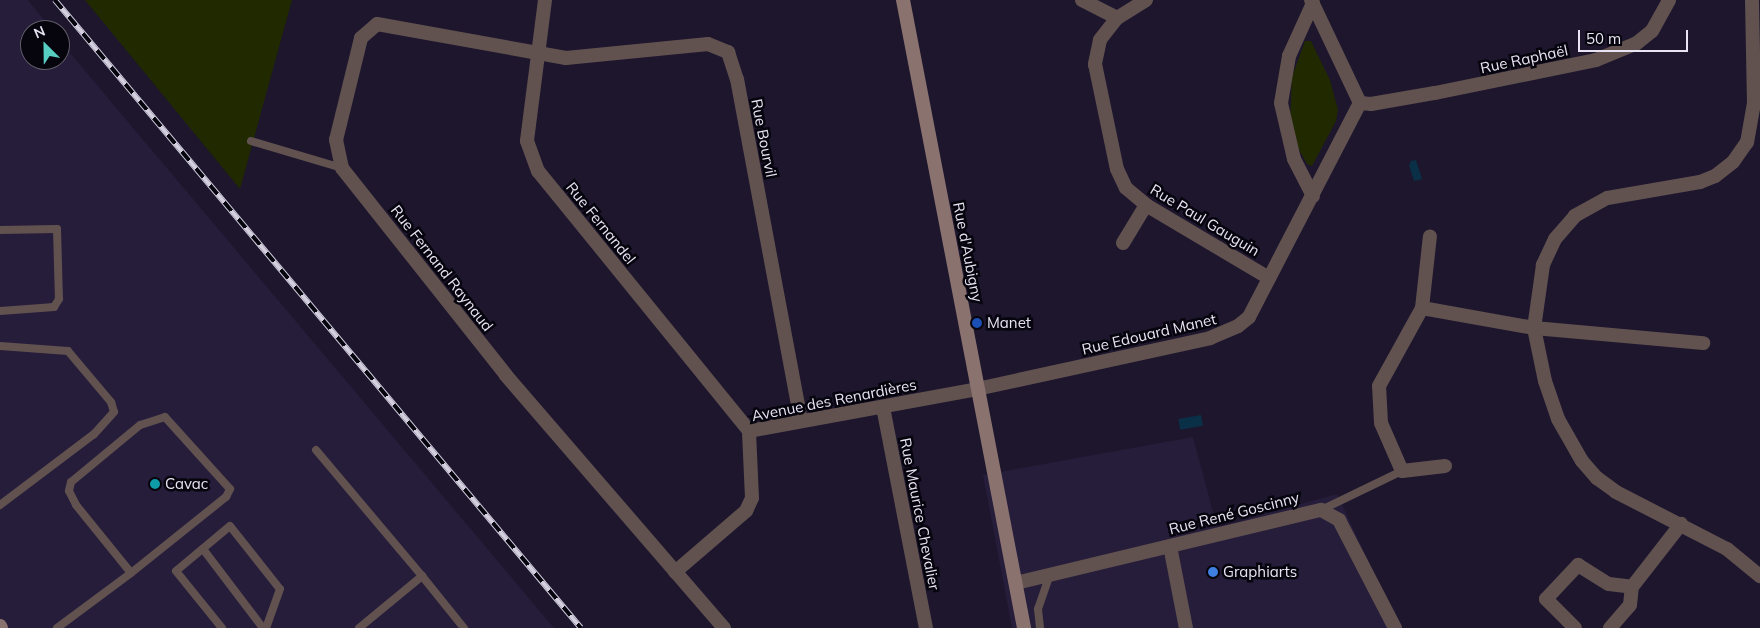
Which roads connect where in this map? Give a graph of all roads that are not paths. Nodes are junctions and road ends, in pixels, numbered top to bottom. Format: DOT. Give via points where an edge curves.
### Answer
graph roads {
  1 [pos="545,0"];
  2 [pos="903,0"];
  3 [pos="1082,0"];
  4 [pos="1146,0"];
  5 [pos="1669,0"];
  6 [pos="1752,0"];
  7 [pos="1312,2"];
  8 [pos="1117,18"];
  9 [pos="537,54"];
  10 [pos="1360,103"];
  11 [pos="250,141"];
  12 [pos="342,168"];
  13 [pos="1313,196"];
  14 [pos="1146,205"];
  15 [pos="0,230"];
  16 [pos="1430,236"];
  17 [pos="1123,243"];
  18 [pos="1269,278"];
  19 [pos="1422,308"];
  20 [pos="0,311"];
  21 [pos="1534,328"];
  22 [pos="1703,343"];
  23 [pos="0,346"];
  24 [pos="977,389"];
  25 [pos="883,407"];
  26 [pos="801,421"];
  27 [pos="749,431"];
  28 [pos="316,450"];
  29 [pos="1445,466"];
  30 [pos="1402,471"];
  31 [pos="0,505"];
  32 [pos="1321,510"];
  33 [pos="1681,524"];
  34 [pos="1170,546"];
  35 [pos="203,549"];
  36 [pos="675,572"];
  37 [pos="1759,572"];
  38 [pos="131,573"];
  39 [pos="422,576"];
  40 [pos="1050,576"];
  41 [pos="1016,583"];
  42 [pos="1632,587"];
  43 [pos="57,628"];
  44 [pos="222,628"];
  45 [pos="265,628"];
  46 [pos="359,628"];
  47 [pos="464,628"];
  48 [pos="724,628"];
  49 [pos="926,628"];
  50 [pos="1024,628"];
  51 [pos="1040,628"];
  52 [pos="1186,628"];
  53 [pos="1395,628"];
  54 [pos="1575,628"];
  55 [pos="1610,628"];
  1 -- 9 [label="street, Rue Fernandel"];
  2 -- 24 [label="main road, Rue d'Aubigny"];
  3 -- 8 [label="street"];
  4 -- 8 [label="street, Rue Paul Gauguin"];
  5 -- 10 [label="street, Rue Raphaël" via="1652,31 1637,44 1596,60 1434,94"];
  6 -- 21 [label="street" via="1754,103 1747,142 1733,162 1715,176 1700,182 1607,198 1575,216 1555,240 1543,265"];
  7 -- 10 [label="street"];
  7 -- 13 [label="street" via="1290,56 1281,103 1294,159"];
  8 -- 14 [label="street, Rue Paul Gauguin" via="1100,40 1095,64 1117,169 1126,188"];
  9 -- 12 [label="street, Rue Fernand Raynaud" via="377,24 361,38 336,140"];
  9 -- 26 [label="street, Rue Bourvil" via="566,58 708,44 728,52 737,79"];
  9 -- 27 [label="street, Rue Fernandel" via="526,141 538,172"];
  10 -- 13 [label="street, Rue Edouard Manet"];
  11 -- 12 [label="lane"];
  12 -- 36 [label="street, Rue Fernand Raynaud" via="506,375"];
  13 -- 18 [label="street, Rue Edouard Manet"];
  14 -- 17 [label="street"];
  14 -- 18 [label="street, Rue Paul Gauguin"];
  15 -- 20 [label="lane" via="57,229 59,299 54,307"];
  16 -- 19 [label="street"];
  18 -- 24 [label="street, Rue Edouard Manet" via="1248,317 1224,333"];
  19 -- 21 [label="street"];
  19 -- 30 [label="street" via="1379,386 1380,423"];
  21 -- 22 [label="street"];
  21 -- 33 [label="street" via="1545,382 1558,419 1582,461 1616,492"];
  23 -- 31 [label="lane" via="68,351 111,402 114,412 94,434"];
  24 -- 25 [label="street, Avenue des Renardières"];
  24 -- 41 [label="main road, Rue d'Aubigny"];
  25 -- 26 [label="street, Avenue des Renardières"];
  25 -- 49 [label="street, Rue Maurice Chevalier"];
  26 -- 27 [label="street, Avenue des Renardières"];
  27 -- 36 [label="street, Avenue des Renardières" via="752,498 746,511"];
  28 -- 39 [label="lane"];
  29 -- 30 [label="street"];
  30 -- 32 [label="lane"];
  32 -- 34 [label="street, Rue René Goscinny"];
  32 -- 53 [label="street, Rue René Goscinny" via="1339,520"];
  33 -- 37 [label="street" via="1727,549"];
  33 -- 42 [label="street"];
  34 -- 40 [label="street, Rue René Goscinny"];
  34 -- 52 [label="street"];
  35 -- 44 [label="lane" via="176,571"];
  35 -- 45 [label="lane"];
  35 -- 45 [label="lane" via="230,526 280,589"];
  36 -- 48 [label="street, Rue Fernand Raynaud"];
  38 -- 38 [label="lane" via="226,497 230,489 165,417 140,425 71,482 70,491 76,505"];
  38 -- 43 [label="lane"];
  39 -- 46 [label="lane"];
  39 -- 47 [label="lane"];
  40 -- 41 [label="street, Rue René Goscinny"];
  40 -- 51 [label="lane" via="1038,609"];
  41 -- 50 [label="main road, Rue d'Aubigny"];
  42 -- 54 [label="street" via="1608,584 1578,565 1546,599"];
  42 -- 55 [label="street" via="1630,605"];
}
